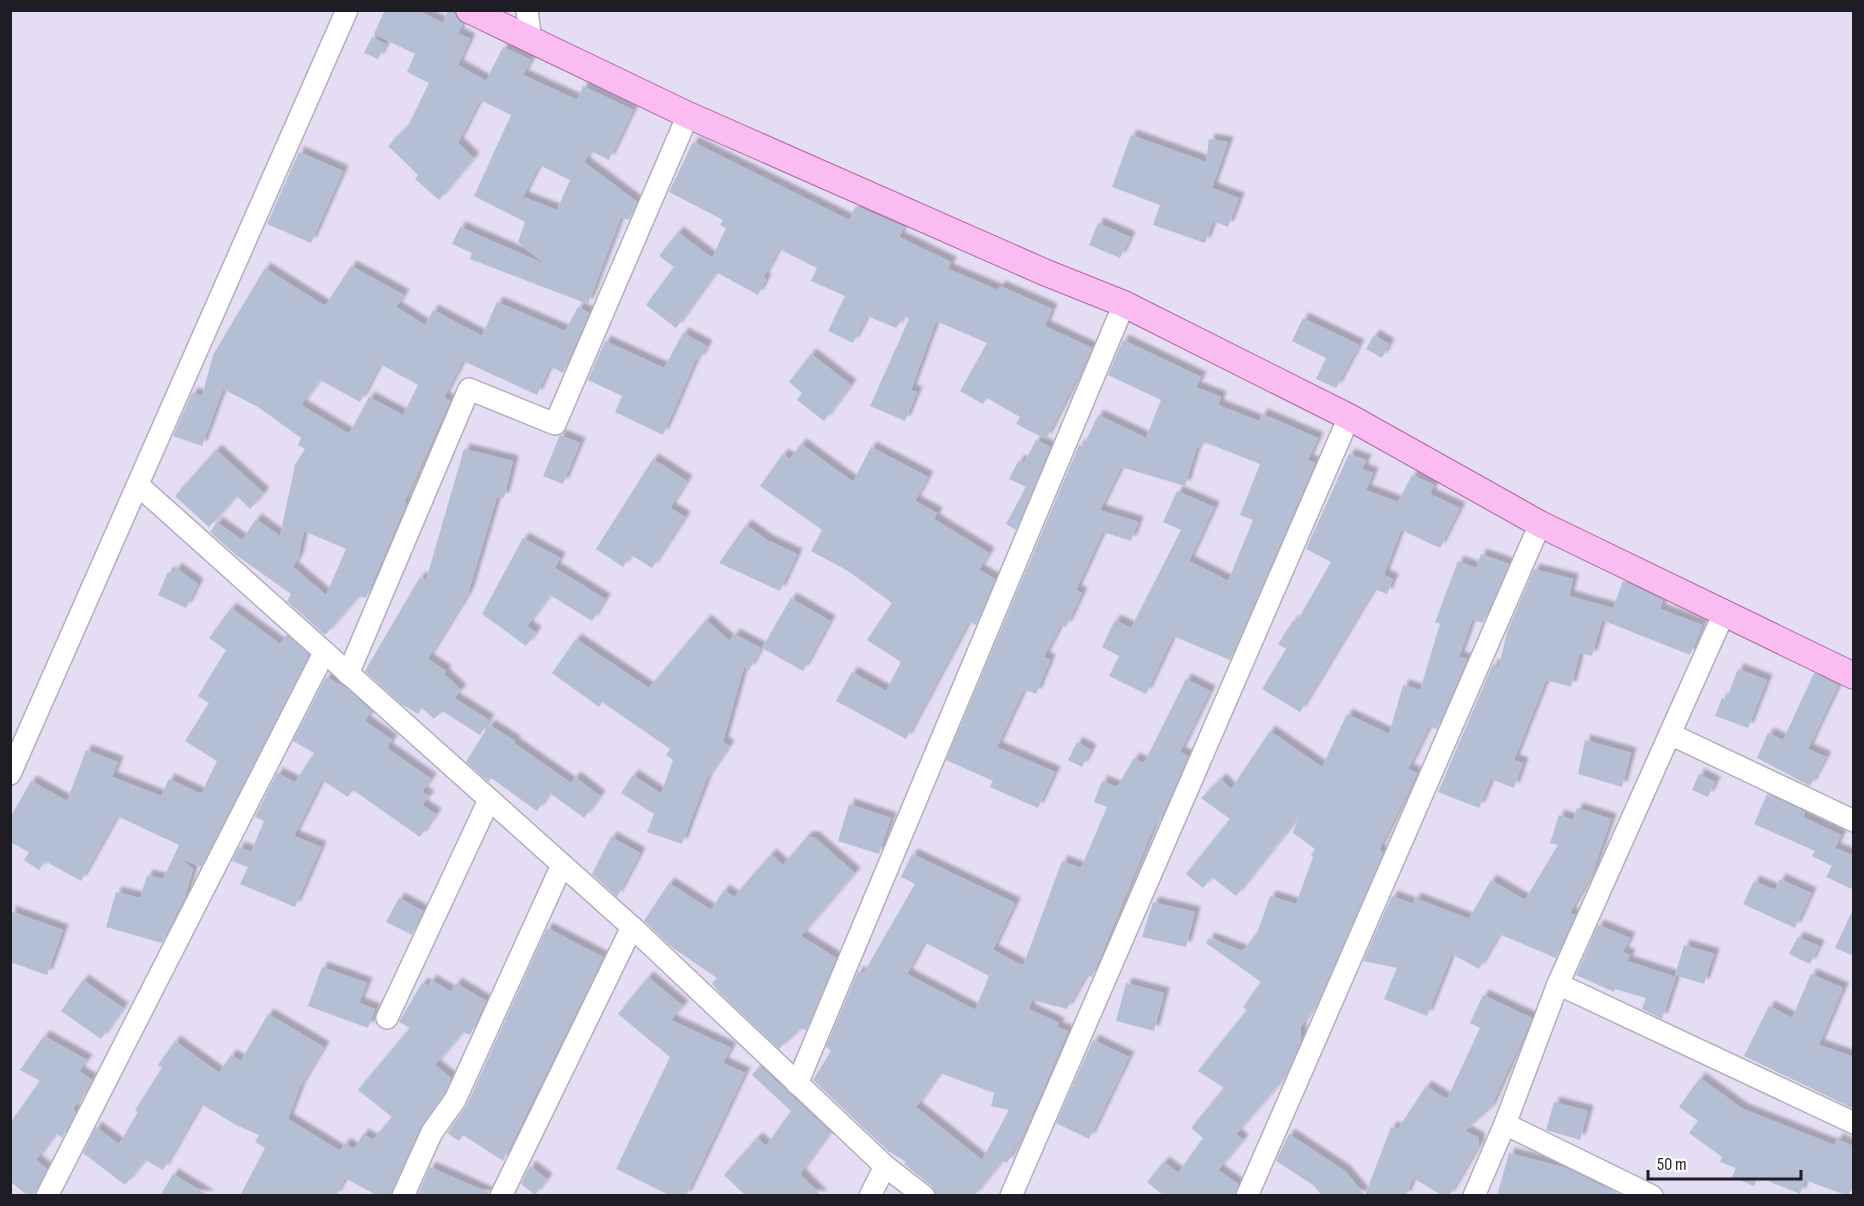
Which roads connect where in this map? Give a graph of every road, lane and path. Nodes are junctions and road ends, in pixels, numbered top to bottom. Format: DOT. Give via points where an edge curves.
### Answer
graph roads {
  1 [pos="347,10"];
  2 [pos="469,10"];
  3 [pos="527,10"];
  4 [pos="531,42"];
  5 [pos="688,115"];
  6 [pos="1124,304"];
  7 [pos="1349,417"];
  8 [pos="138,485"];
  9 [pos="1540,525"];
  10 [pos="1724,613"];
  11 [pos="324,653"];
  12 [pos="348,674"];
  13 [pos="1854,676"];
  14 [pos="1670,734"];
  15 [pos="10,774"];
  16 [pos="489,800"];
  17 [pos="1854,821"];
  18 [pos="562,865"];
  19 [pos="632,927"];
  20 [pos="1558,984"];
  21 [pos="387,1018"];
  22 [pos="797,1084"];
  23 [pos="1854,1123"];
  24 [pos="1505,1124"];
  25 [pos="885,1166"];
  26 [pos="47,1196"];
  27 [pos="403,1196"];
  28 [pos="501,1196"];
  29 [pos="870,1196"];
  30 [pos="924,1196"];
  31 [pos="1011,1196"];
  32 [pos="1247,1196"];
  33 [pos="1474,1196"];
  34 [pos="1652,1196"];
  1 -- 8 [label="street"];
  2 -- 4 [label="main road"];
  3 -- 4 [label="street"];
  4 -- 5 [label="main road"];
  5 -- 6 [label="main road" via="1033,268"];
  5 -- 12 [label="street" via="555,424 469,389"];
  6 -- 7 [label="main road"];
  6 -- 22 [label="street"];
  7 -- 9 [label="main road"];
  7 -- 31 [label="street"];
  8 -- 11 [label="street"];
  8 -- 15 [label="street"];
  9 -- 10 [label="main road"];
  9 -- 32 [label="street"];
  10 -- 13 [label="main road"];
  10 -- 14 [label="street"];
  11 -- 12 [label="street"];
  11 -- 26 [label="street"];
  12 -- 16 [label="street"];
  14 -- 17 [label="street"];
  14 -- 20 [label="street"];
  16 -- 18 [label="street"];
  16 -- 21 [label="street"];
  18 -- 19 [label="street"];
  18 -- 27 [label="street" via="455,1100 432,1132"];
  19 -- 22 [label="street"];
  19 -- 28 [label="street"];
  20 -- 23 [label="street"];
  20 -- 24 [label="street"];
  22 -- 25 [label="street"];
  24 -- 33 [label="street"];
  24 -- 34 [label="street"];
  25 -- 29 [label="street"];
  25 -- 30 [label="street"];
}
